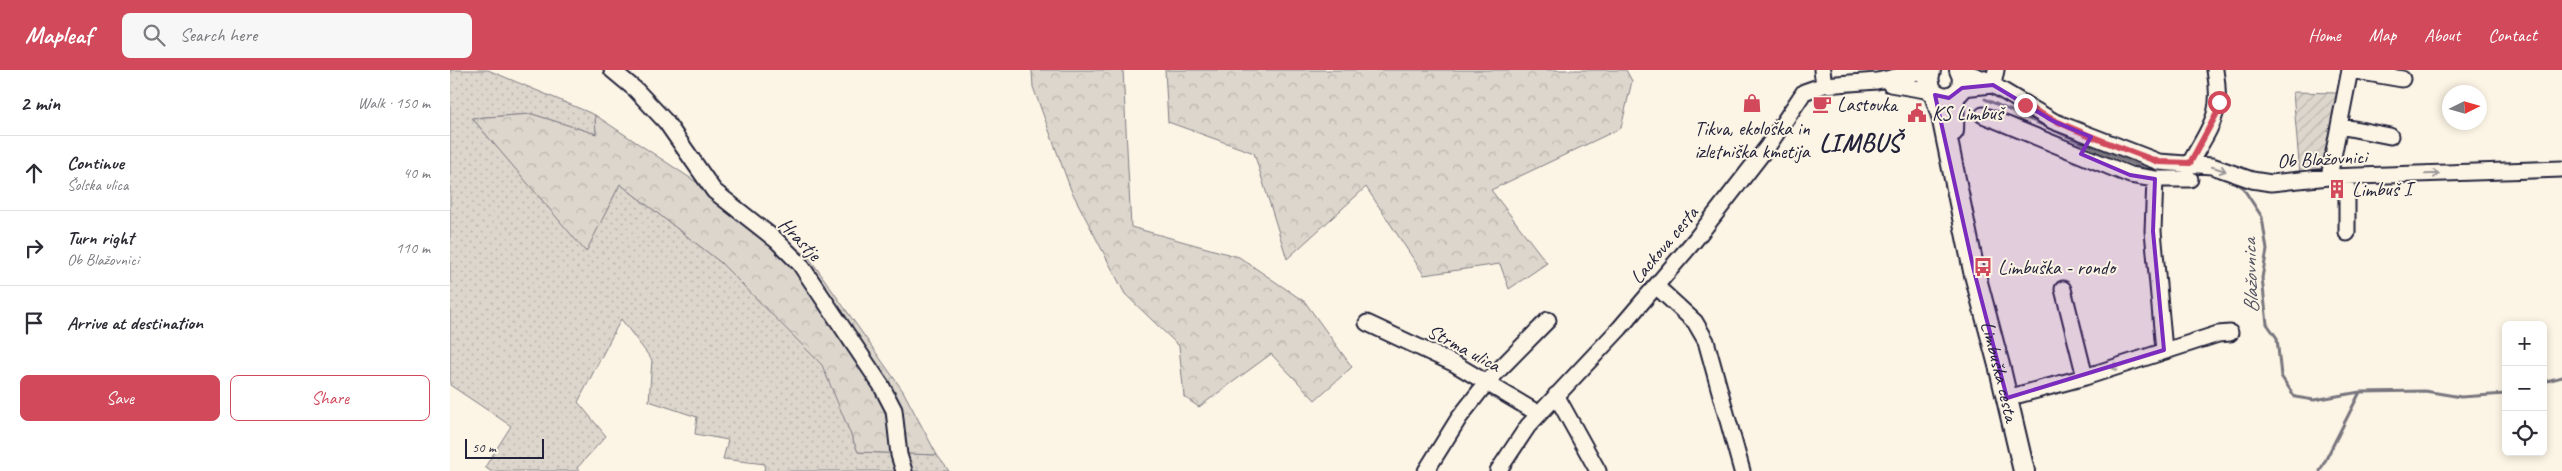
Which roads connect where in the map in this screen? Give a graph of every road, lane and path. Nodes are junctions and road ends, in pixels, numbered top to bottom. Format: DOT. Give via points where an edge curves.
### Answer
graph roads {
  1 [pos="612,70"];
  2 [pos="1929,70"];
  3 [pos="2215,70"];
  4 [pos="2350,70"];
  5 [pos="1823,77"];
  6 [pos="1994,77"];
  7 [pos="2402,79"];
  8 [pos="1876,82"];
  9 [pos="1951,85"];
  10 [pos="1983,115"];
  11 [pos="2339,126"];
  12 [pos="2390,136"];
  13 [pos="2086,146"];
  14 [pos="2190,163"];
  15 [pos="2562,169"];
  16 [pos="2347,177"];
  17 [pos="2329,178"];
  18 [pos="2155,179"];
  19 [pos="2190,179"];
  20 [pos="2347,233"];
  21 [pos="1656,286"];
  22 [pos="2063,289"];
  23 [pos="1548,320"];
  24 [pos="1367,323"];
  25 [pos="2230,333"];
  26 [pos="2164,350"];
  27 [pos="2085,377"];
  28 [pos="1487,382"];
  29 [pos="1556,396"];
  30 [pos="2007,398"];
  31 [pos="1539,414"];
  32 [pos="904,471"];
  33 [pos="1426,471"];
  34 [pos="1498,471"];
  35 [pos="1598,471"];
  36 [pos="1742,471"];
  37 [pos="2024,471"];
  1 -- 32 [label="street, Hrastje" via="666,122 714,191 776,240 800,264 881,385 894,410"];
  2 -- 8 [label="street"];
  2 -- 9 [label="main road" via="1928,79"];
  3 -- 14 [label="street" via="2219,91 2217,113"];
  4 -- 7 [label="street"];
  4 -- 11 [label="street"];
  5 -- 8 [label="street, Lackova cesta"];
  5 -- 21 [label="street, Lackova cesta" via="1804,92 1763,152"];
  6 -- 9 [label="street, Ob Blažovnici"];
  6 -- 13 [label="street, Ob Blažovnici"];
  8 -- 9 [label="street, Ob Blažovnici"];
  9 -- 30 [label="main road, Limbuška cesta" via="1942,116 1974,271"];
  10 -- 13 [label="street, Ob Blažovnici"];
  11 -- 12 [label="street"];
  11 -- 17 [label="street"];
  13 -- 14 [label="street, Ob Blažovnici" via="2159,162"];
  13 -- 18 [label="street, Ob Blažovnici" via="2130,174"];
  14 -- 17 [label="street, Ob Blažovnici, one-way" via="2271,183"];
  16 -- 15 [label="street, Ob Blažovnici, one-way"];
  16 -- 17 [label="street, Ob Blažovnici"];
  16 -- 20 [label="street"];
  18 -- 19 [label="street, Ob Blažovnici"];
  18 -- 26 [label="street" via="2153,231"];
  21 -- 29 [label="street, Lackova cesta"];
  21 -- 36 [label="street" via="1694,322 1706,342"];
  22 -- 27 [label="street"];
  23 -- 28 [label="street"];
  24 -- 28 [label="street, Strma ulica" via="1432,352"];
  25 -- 26 [label="street"];
  26 -- 27 [label="street, one-way"];
  27 -- 30 [label="street"];
  28 -- 31 [label="street, Strma ulica"];
  28 -- 33 [label="street" via="1459,418"];
  29 -- 31 [label="street, Lackova cesta"];
  29 -- 35 [label="street"];
  30 -- 37 [label="main road, Limbuška cesta"];
  31 -- 34 [label="street, Lackova cesta"];
}
